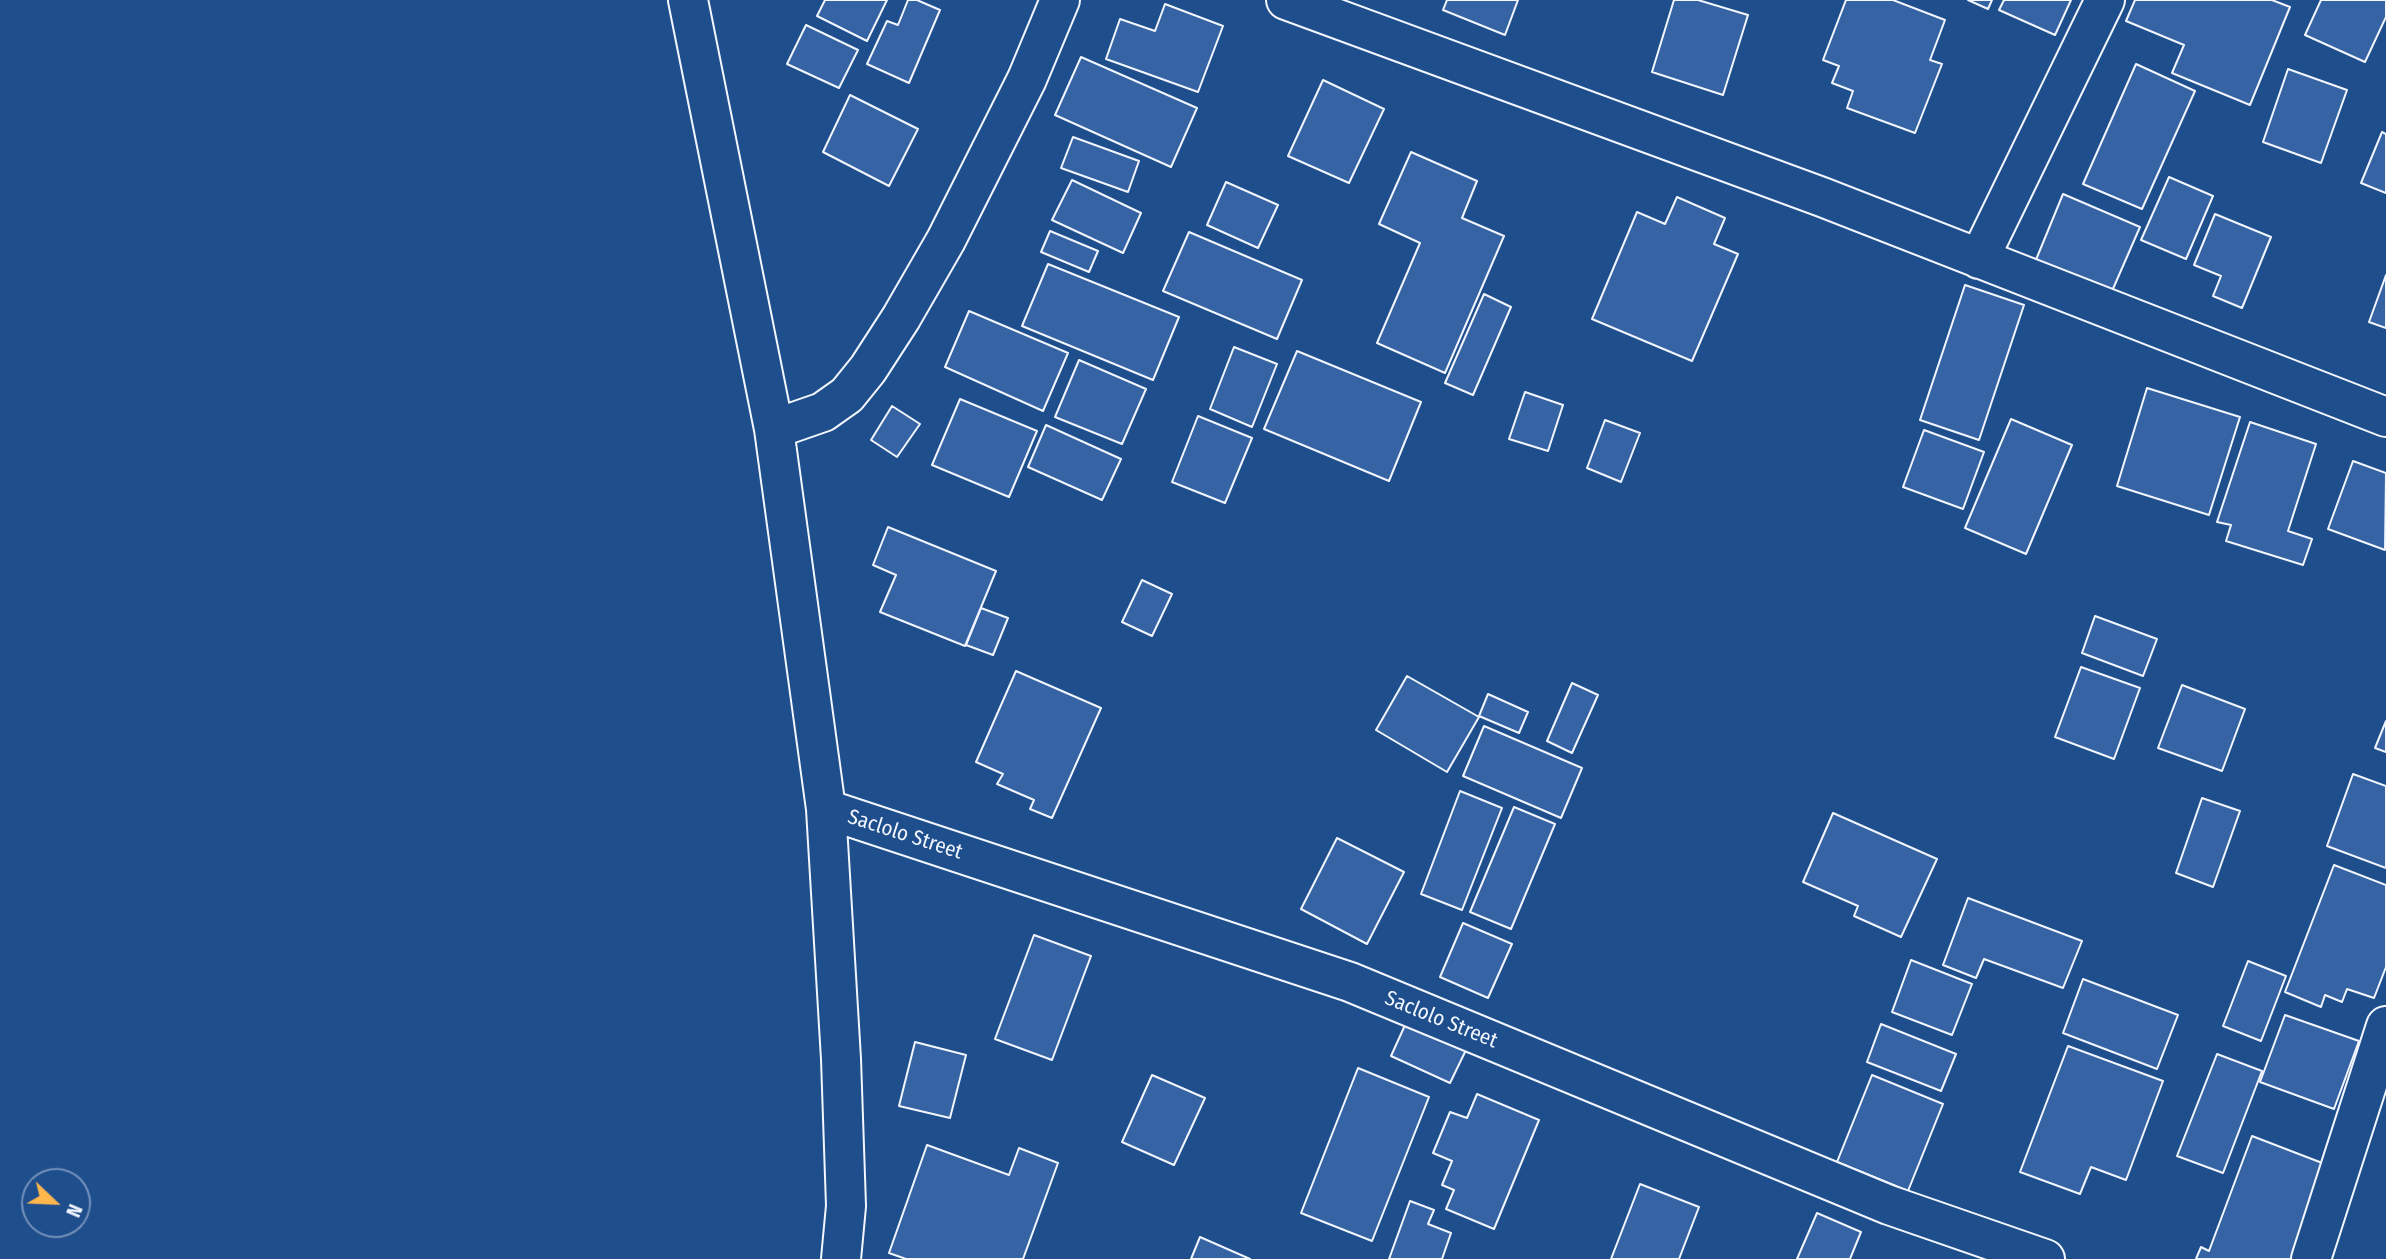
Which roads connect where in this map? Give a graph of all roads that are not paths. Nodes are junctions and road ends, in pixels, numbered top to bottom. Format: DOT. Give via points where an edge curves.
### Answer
graph roads {
  1 [pos="688,0"];
  2 [pos="1060,0"];
  3 [pos="1286,0"];
  4 [pos="2105,0"];
  5 [pos="1979,259"];
  6 [pos="2386,417"];
  7 [pos="774,429"];
  8 [pos="826,809"];
  9 [pos="2386,1026"];
  10 [pos="841,1259"];
  11 [pos="2045,1259"];
  12 [pos="2311,1259"];
  1 -- 7 [label="street"];
  2 -- 7 [label="street" via="1027,79 946,240 867,369 847,395 823,412"];
  3 -- 5 [label="street"];
  4 -- 5 [label="street"];
  5 -- 6 [label="street"];
  7 -- 8 [label="street"];
  8 -- 10 [label="street" via="846,1206"];
  8 -- 11 [label="street, Saclolo Street" via="1350,982 1889,1205"];
  9 -- 12 [label="street"];
}
